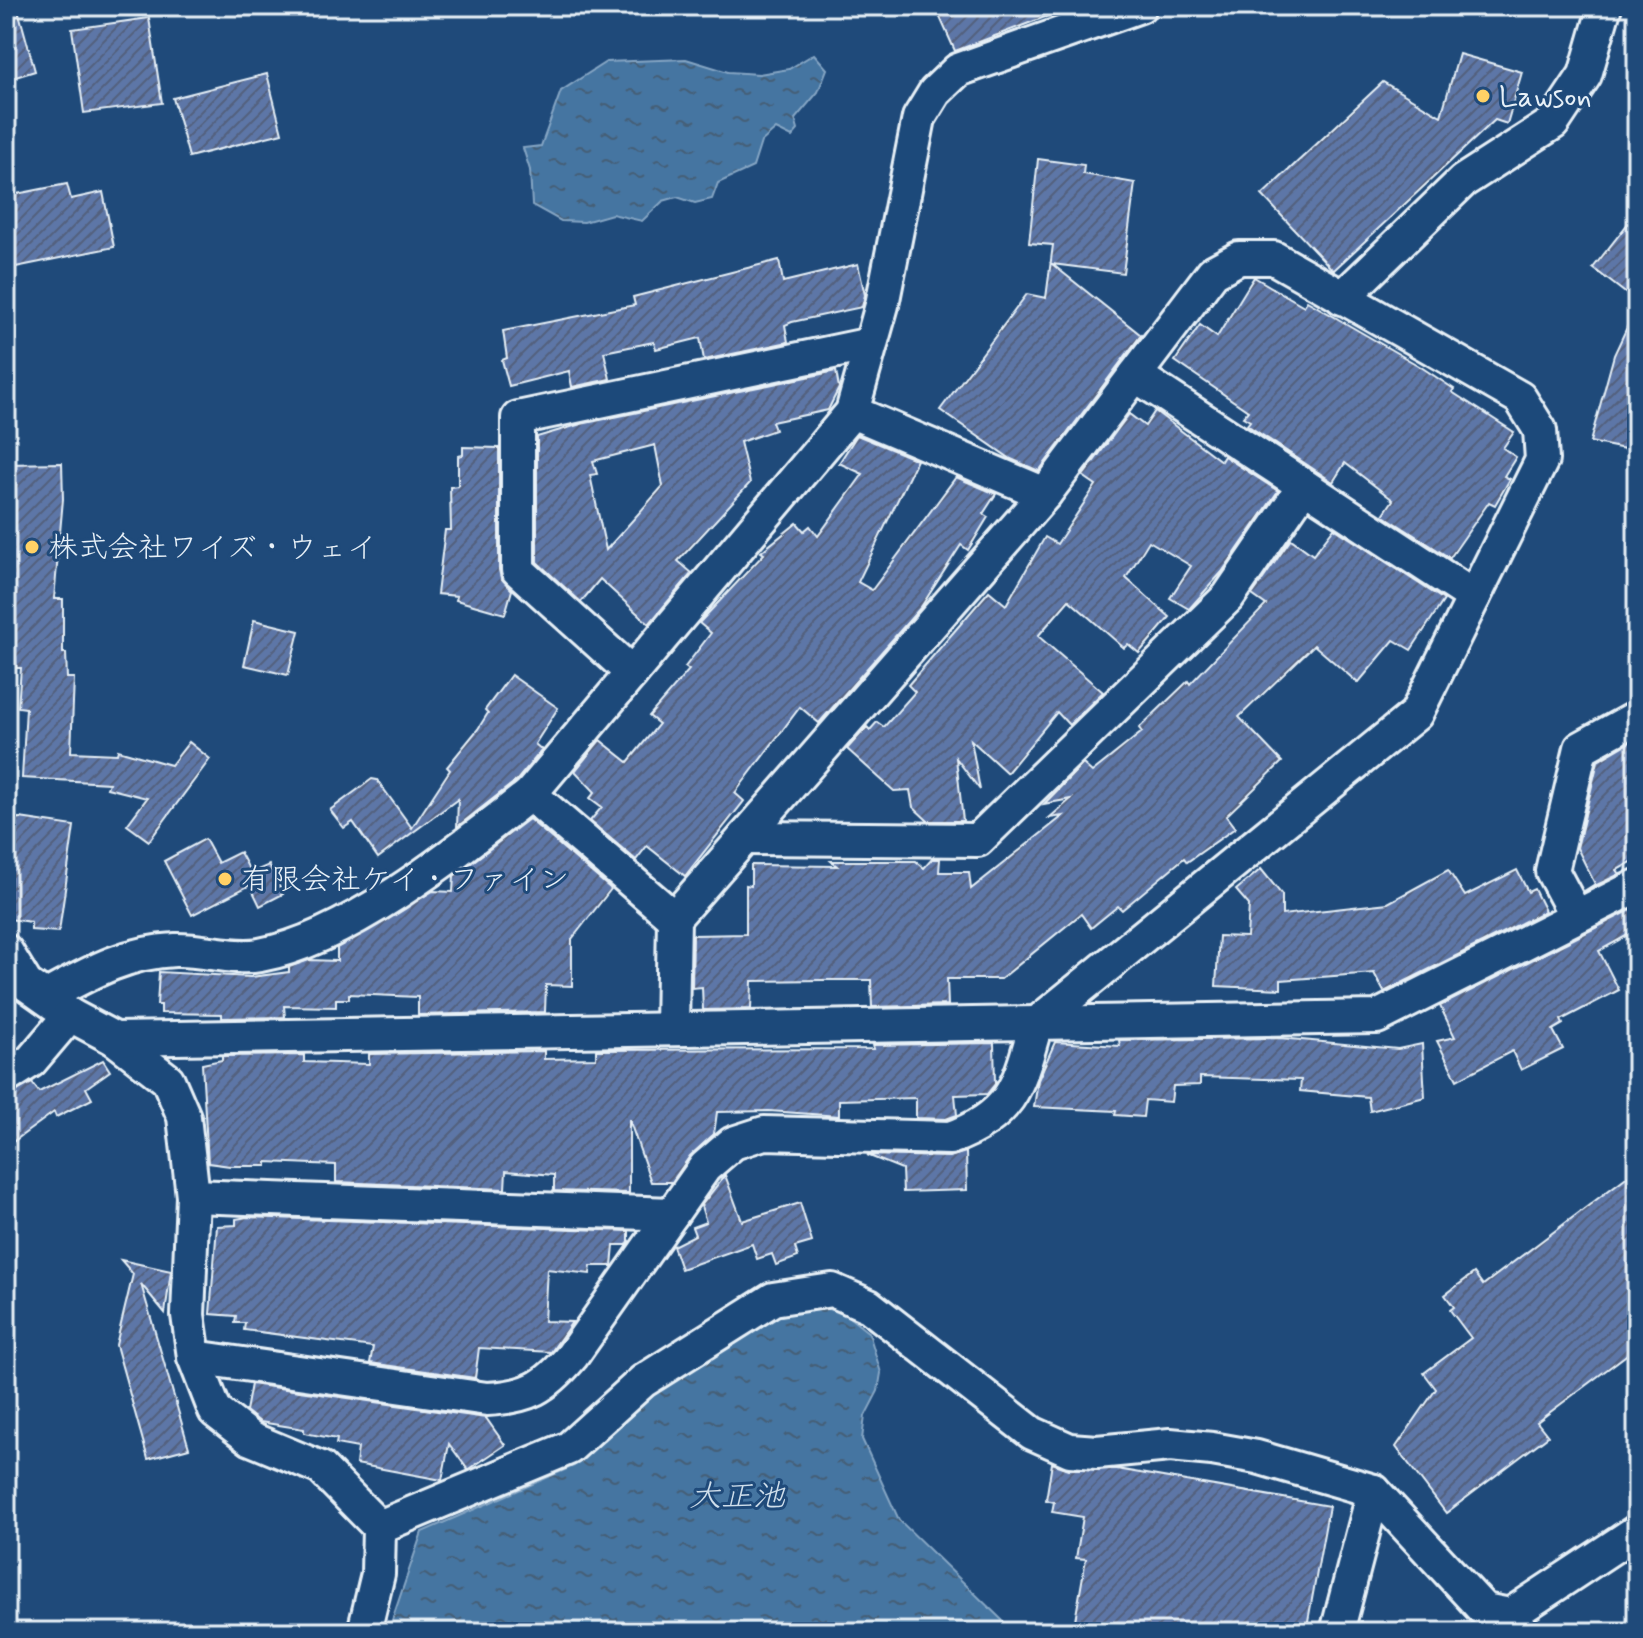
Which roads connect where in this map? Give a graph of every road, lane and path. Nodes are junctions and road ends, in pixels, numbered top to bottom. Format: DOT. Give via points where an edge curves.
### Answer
graph roads {
  1 [pos="1140,6"];
  2 [pos="1605,6"];
  3 [pos="1342,298"];
  4 [pos="871,344"];
  5 [pos="1135,375"];
  6 [pos="852,412"];
  7 [pos="1304,486"];
  8 [pos="1045,494"];
  9 [pos="1474,597"];
  10 [pos="632,673"];
  11 [pos="1637,717"];
  12 [pos="530,794"];
  13 [pos="744,838"];
  14 [pos="1637,886"];
  15 [pos="1576,916"];
  16 [pos="674,918"];
  17 [pos="6,951"];
  18 [pos="58,1006"];
  19 [pos="1036,1024"];
  20 [pos="672,1027"];
  21 [pos="115,1039"];
  22 [pos="6,1077"];
  23 [pos="193,1196"];
  24 [pos="672,1214"];
  25 [pos="194,1357"];
  26 [pos="1374,1491"];
  27 [pos="379,1527"];
  28 [pos="1637,1531"];
  29 [pos="364,1632"];
  30 [pos="1337,1632"];
  1 -- 4 [label="street" via="958,70 935,92 919,118"];
  2 -- 3 [label="street" via="1585,75 1553,123 1463,181"];
  3 -- 5 [label="street" via="1274,258 1239,258 1213,272"];
  3 -- 9 [label="street" via="1520,398 1540,430 1542,460"];
  4 -- 6 [label="street"];
  4 -- 10 [label="street" via="518,418 518,570"];
  5 -- 7 [label="street"];
  5 -- 8 [label="street"];
  6 -- 8 [label="street"];
  6 -- 10 [label="street"];
  7 -- 9 [label="street"];
  7 -- 13 [label="street" via="1228,597 978,840"];
  8 -- 13 [label="street"];
  9 -- 19 [label="street" via="1416,714"];
  10 -- 12 [label="street"];
  11 -- 15 [label="street" via="1581,748 1552,871"];
  12 -- 16 [label="street"];
  12 -- 18 [label="street" via="466,845 330,934 258,956 174,950 109,962"];
  13 -- 16 [label="street"];
  14 -- 15 [label="street"];
  15 -- 19 [label="street" via="1377,1017"];
  16 -- 20 [label="street"];
  17 -- 18 [label="street" via="26,984"];
  18 -- 21 [label="street"];
  18 -- 22 [label="street" via="31,1061"];
  19 -- 20 [label="street"];
  19 -- 24 [label="street" via="1012,1097 976,1128 950,1138 764,1133 733,1143 705,1167"];
  20 -- 21 [label="street"];
  21 -- 23 [label="street" via="168,1080 184,1117"];
  23 -- 24 [label="street"];
  23 -- 25 [label="street" via="188,1315"];
  24 -- 25 [label="street" via="572,1356 551,1380 518,1398 487,1399"];
  25 -- 27 [label="street" via="215,1411 251,1439 321,1468"];
  26 -- 27 [label="street" via="1212,1449 1170,1445 1070,1450 1032,1433 869,1306 832,1290 773,1299 643,1381 569,1448"];
  26 -- 28 [label="street" via="1484,1610 1510,1615"];
  26 -- 30 [label="street"];
  27 -- 29 [label="street" via="378,1574"];
}
